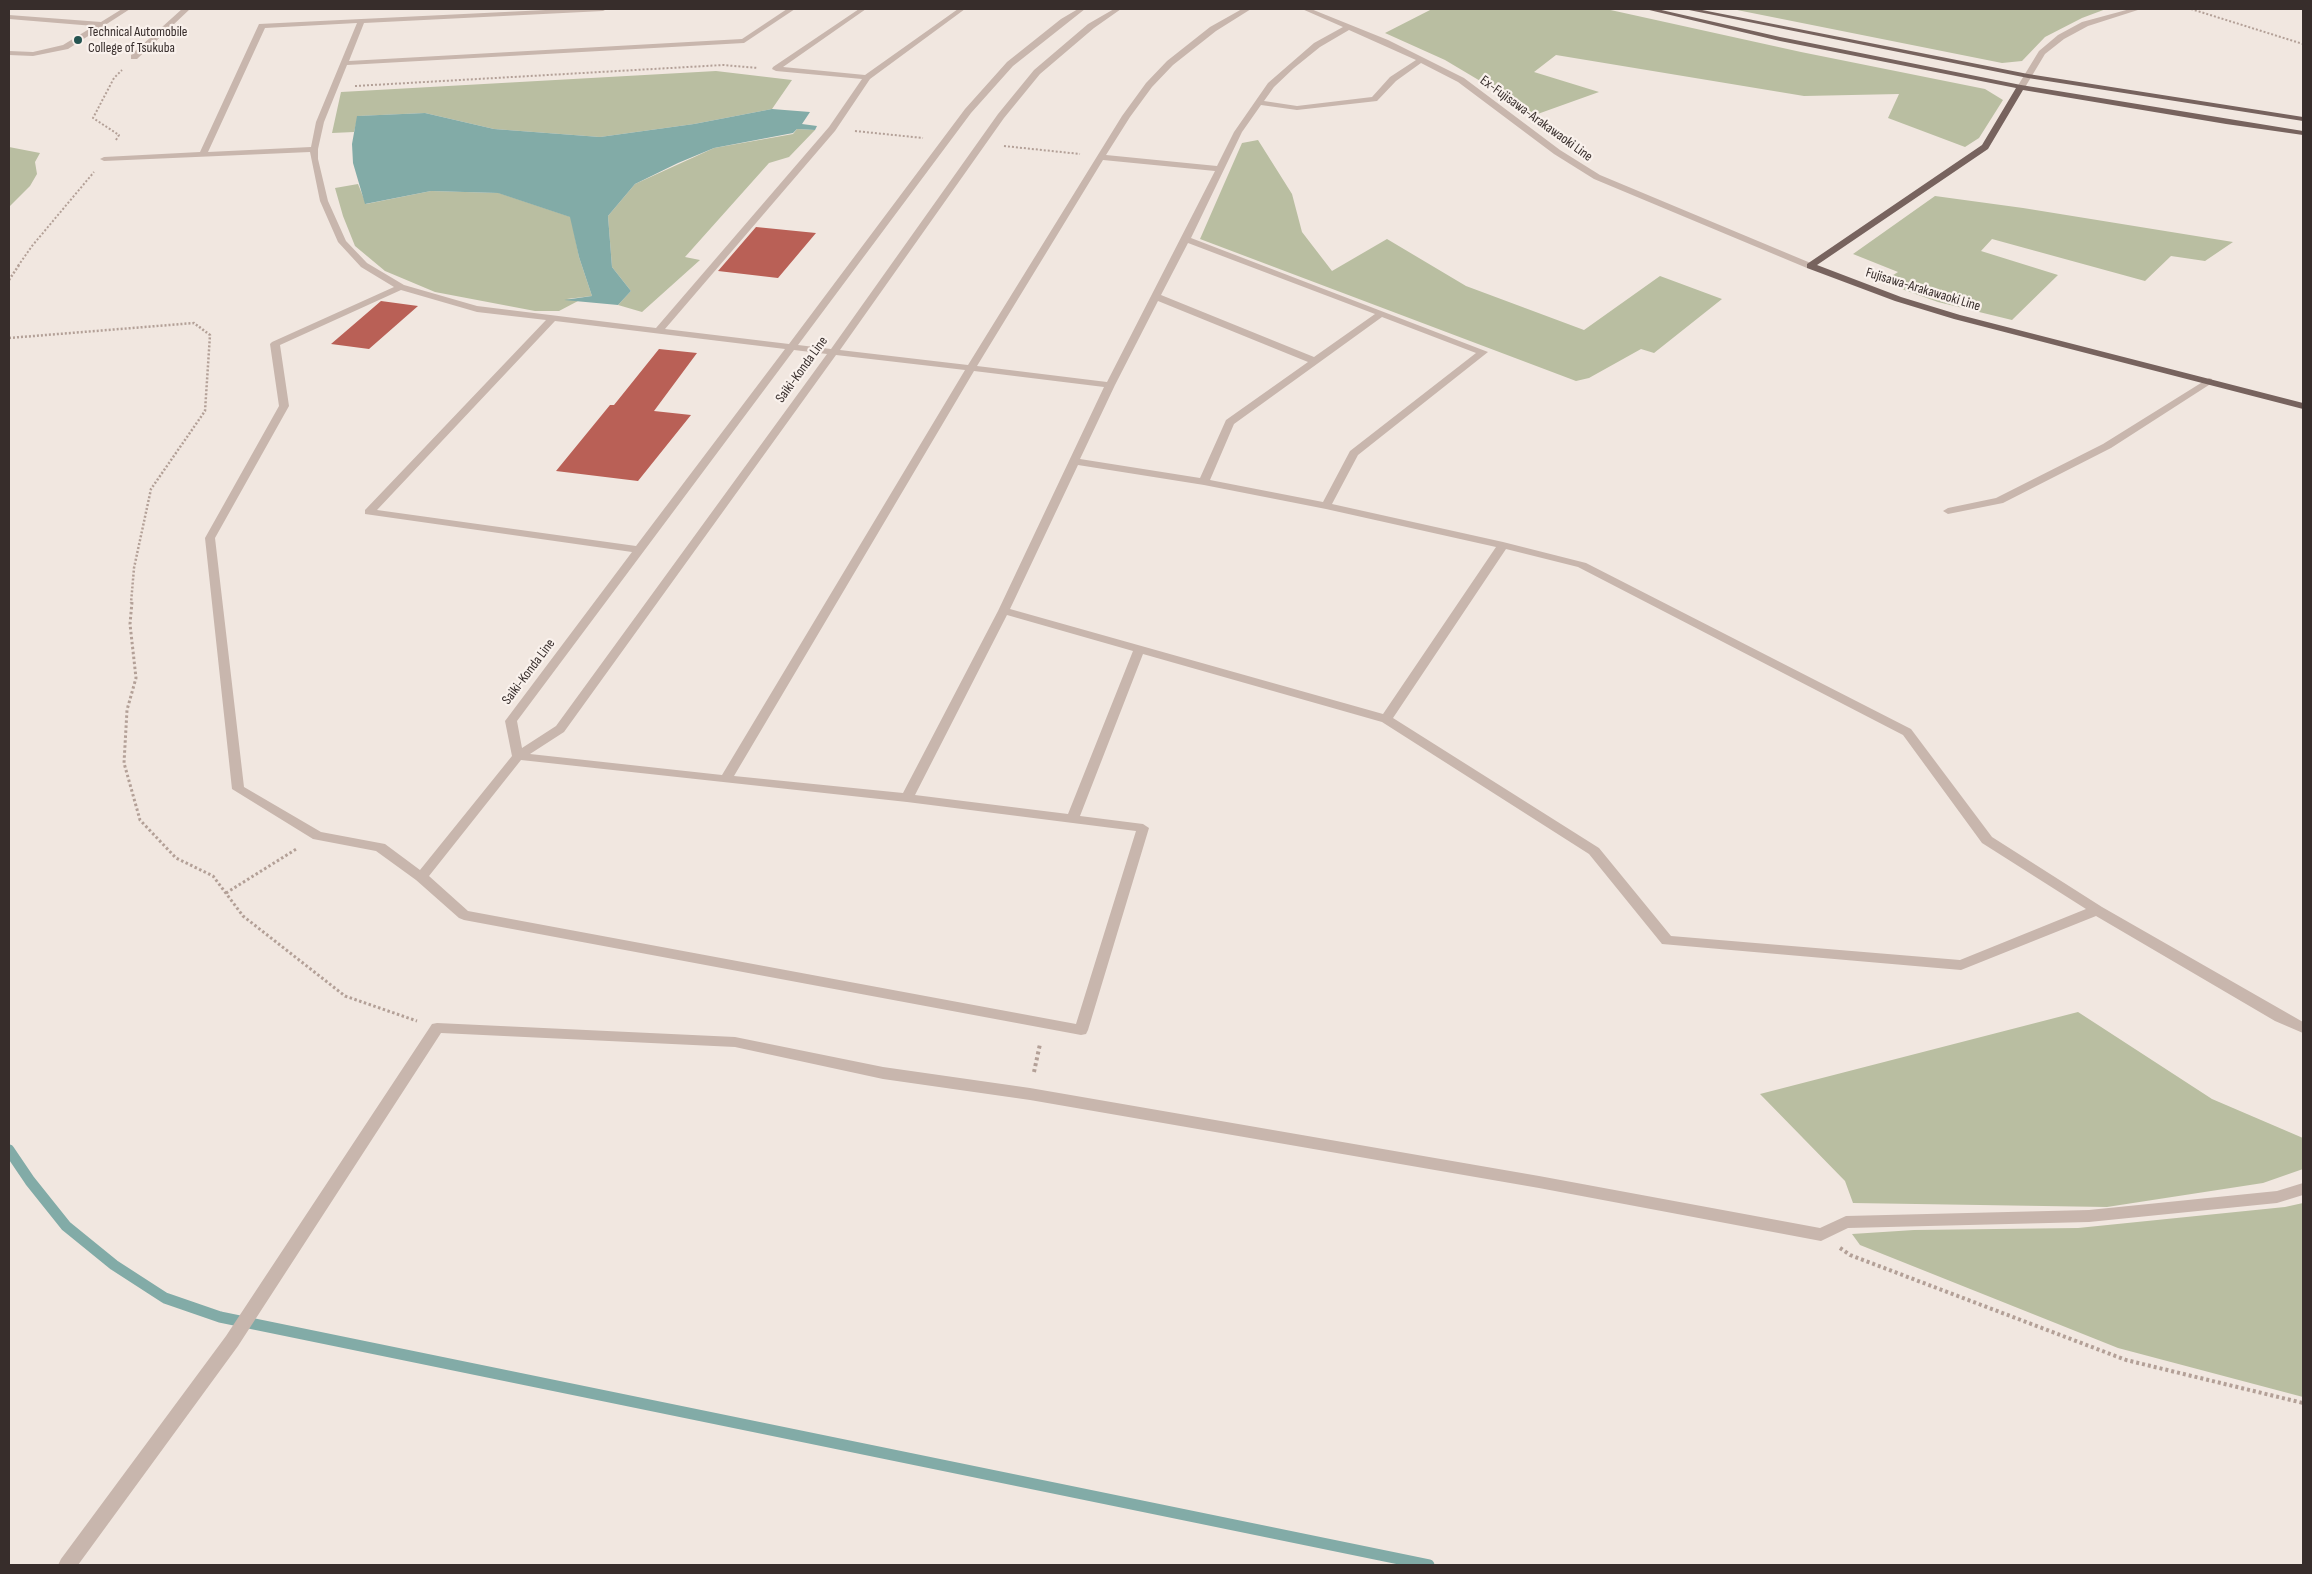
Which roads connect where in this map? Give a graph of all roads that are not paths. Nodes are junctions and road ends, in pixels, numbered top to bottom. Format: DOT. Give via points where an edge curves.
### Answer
graph roads {
  1 [pos="126,9"];
  2 [pos="186,9"];
  3 [pos="602,9"];
  4 [pos="791,9"];
  5 [pos="863,9"];
  6 [pos="962,9"];
  7 [pos="1082,9"];
  8 [pos="1118,9"];
  9 [pos="1247,9"];
  10 [pos="1306,9"];
  11 [pos="1649,9"];
  12 [pos="1688,9"];
  13 [pos="2136,9"];
  14 [pos="530,11"];
  15 [pos="9,17"];
  16 [pos="361,22"];
  17 [pos="102,24"];
  18 [pos="1350,26"];
  19 [pos="9,53"];
  20 [pos="134,57"];
  21 [pos="1422,59"];
  22 [pos="344,63"];
  23 [pos="2028,76"];
  24 [pos="867,78"];
  25 [pos="2021,87"];
  26 [pos="1258,102"];
  27 [pos="2303,119"];
  28 [pos="2303,133"];
  29 [pos="314,149"];
  30 [pos="203,154"];
  31 [pos="1101,157"];
  32 [pos="104,159"];
  33 [pos="1221,169"];
  34 [pos="1627,180"];
  35 [pos="1616,186"];
  36 [pos="1186,239"];
  37 [pos="1810,266"];
  38 [pos="401,287"];
  39 [pos="1156,297"];
  40 [pos="1382,313"];
  41 [pos="553,318"];
  42 [pos="658,331"];
  43 [pos="791,346"];
  44 [pos="834,352"];
  45 [pos="1315,361"];
  46 [pos="971,368"];
  47 [pos="2209,382"];
  48 [pos="1110,385"];
  49 [pos="2303,406"];
  50 [pos="1074,462"];
  51 [pos="1204,482"];
  52 [pos="1326,506"];
  53 [pos="1948,511"];
  54 [pos="1503,545"];
  55 [pos="638,550"];
  56 [pos="1004,611"];
  57 [pos="1140,648"];
  58 [pos="1386,719"];
  59 [pos="518,756"];
  60 [pos="726,779"];
  61 [pos="907,798"];
  62 [pos="1073,818"];
  63 [pos="421,877"];
  64 [pos="2097,910"];
  65 [pos="2303,1028"];
  66 [pos="2303,1189"];
  67 [pos="67,1565"];
  1 -- 17 [label="street"];
  2 -- 20 [label="street"];
  3 -- 14 [label="street"];
  4 -- 22 [label="street" via="744,41"];
  5 -- 24 [label="street" via="776,69"];
  6 -- 24 [label="street"];
  7 -- 43 [label="street, Saiki-Konda Line" via="1010,64 968,111"];
  8 -- 44 [label="street, Saiki-Konda Line" via="1092,26 1037,72 1007,108"];
  9 -- 31 [label="street" via="1213,29 1170,63 1143,93"];
  10 -- 18 [label="street, Ex-Fujisawa-Arakawaoki Line"];
  11 -- 25 [label="main road"];
  12 -- 23 [label="main road"];
  13 -- 23 [label="street" via="2085,24 2061,37 2042,53"];
  14 -- 16 [label="street"];
  15 -- 17 [label="street"];
  16 -- 22 [label="street"];
  16 -- 30 [label="street" via="262,26"];
  17 -- 19 [label="street" via="65,48 33,54"];
  18 -- 21 [label="street, Ex-Fujisawa-Arakawaoki Line"];
  18 -- 26 [label="street" via="1317,45 1291,66"];
  21 -- 26 [label="street" via="1393,79 1374,99 1297,108"];
  21 -- 35 [label="street, Ex-Fujisawa-Arakawaoki Line" via="1462,80 1558,152"];
  22 -- 29 [label="street" via="320,122"];
  23 -- 25 [label="street"];
  23 -- 27 [label="main road"];
  24 -- 42 [label="street" via="832,129"];
  25 -- 28 [label="main road"];
  25 -- 37 [label="main road" via="1984,146"];
  26 -- 33 [label="street" via="1238,132"];
  29 -- 30 [label="street"];
  29 -- 38 [label="street" via="324,201 342,242 364,265"];
  30 -- 32 [label="street"];
  31 -- 33 [label="street"];
  31 -- 46 [label="street"];
  33 -- 36 [label="street"];
  34 -- 35 [label="street"];
  35 -- 37 [label="street, Ex-Fujisawa-Arakawaoki Line"];
  36 -- 39 [label="street"];
  36 -- 40 [label="street"];
  37 -- 47 [label="main road, Fujisawa-Arakawaoki Line" via="1898,299"];
  38 -- 41 [label="street" via="476,308"];
  38 -- 63 [label="street" via="275,344 284,406 210,538 238,789 318,836 380,847"];
  39 -- 45 [label="street"];
  39 -- 48 [label="street"];
  40 -- 45 [label="street"];
  40 -- 52 [label="street" via="1483,352 1354,453"];
  41 -- 42 [label="street"];
  41 -- 55 [label="street" via="368,512"];
  42 -- 43 [label="street"];
  43 -- 44 [label="street"];
  43 -- 55 [label="street, Saiki-Konda Line"];
  44 -- 46 [label="street"];
  44 -- 59 [label="street, Saiki-Konda Line" via="560,729"];
  45 -- 51 [label="street" via="1230,422"];
  46 -- 48 [label="street"];
  46 -- 60 [label="street"];
  47 -- 49 [label="main road, Fujisawa-Arakawaoki Line"];
  47 -- 53 [label="street" via="2107,446 1999,501"];
  48 -- 50 [label="street"];
  50 -- 51 [label="street"];
  50 -- 56 [label="street"];
  51 -- 52 [label="street"];
  52 -- 54 [label="street"];
  54 -- 58 [label="street"];
  54 -- 64 [label="street" via="1582,566 1907,732 1987,840"];
  55 -- 59 [label="street, Saiki-Konda Line" via="511,721"];
  56 -- 57 [label="street"];
  56 -- 61 [label="street"];
  57 -- 58 [label="street"];
  57 -- 62 [label="street"];
  58 -- 64 [label="street" via="1594,852 1667,941 1961,966"];
  59 -- 60 [label="street"];
  59 -- 63 [label="street, Saiki-Konda Line"];
  60 -- 61 [label="street"];
  61 -- 62 [label="street"];
  62 -- 63 [label="street" via="1143,828 1082,1030 464,915"];
  64 -- 65 [label="street"];
  66 -- 67 [label="street" via="2277,1197 2089,1216 1846,1222 1821,1235 1539,1182 1030,1094 883,1073 735,1042 436,1028 232,1341"];
}
